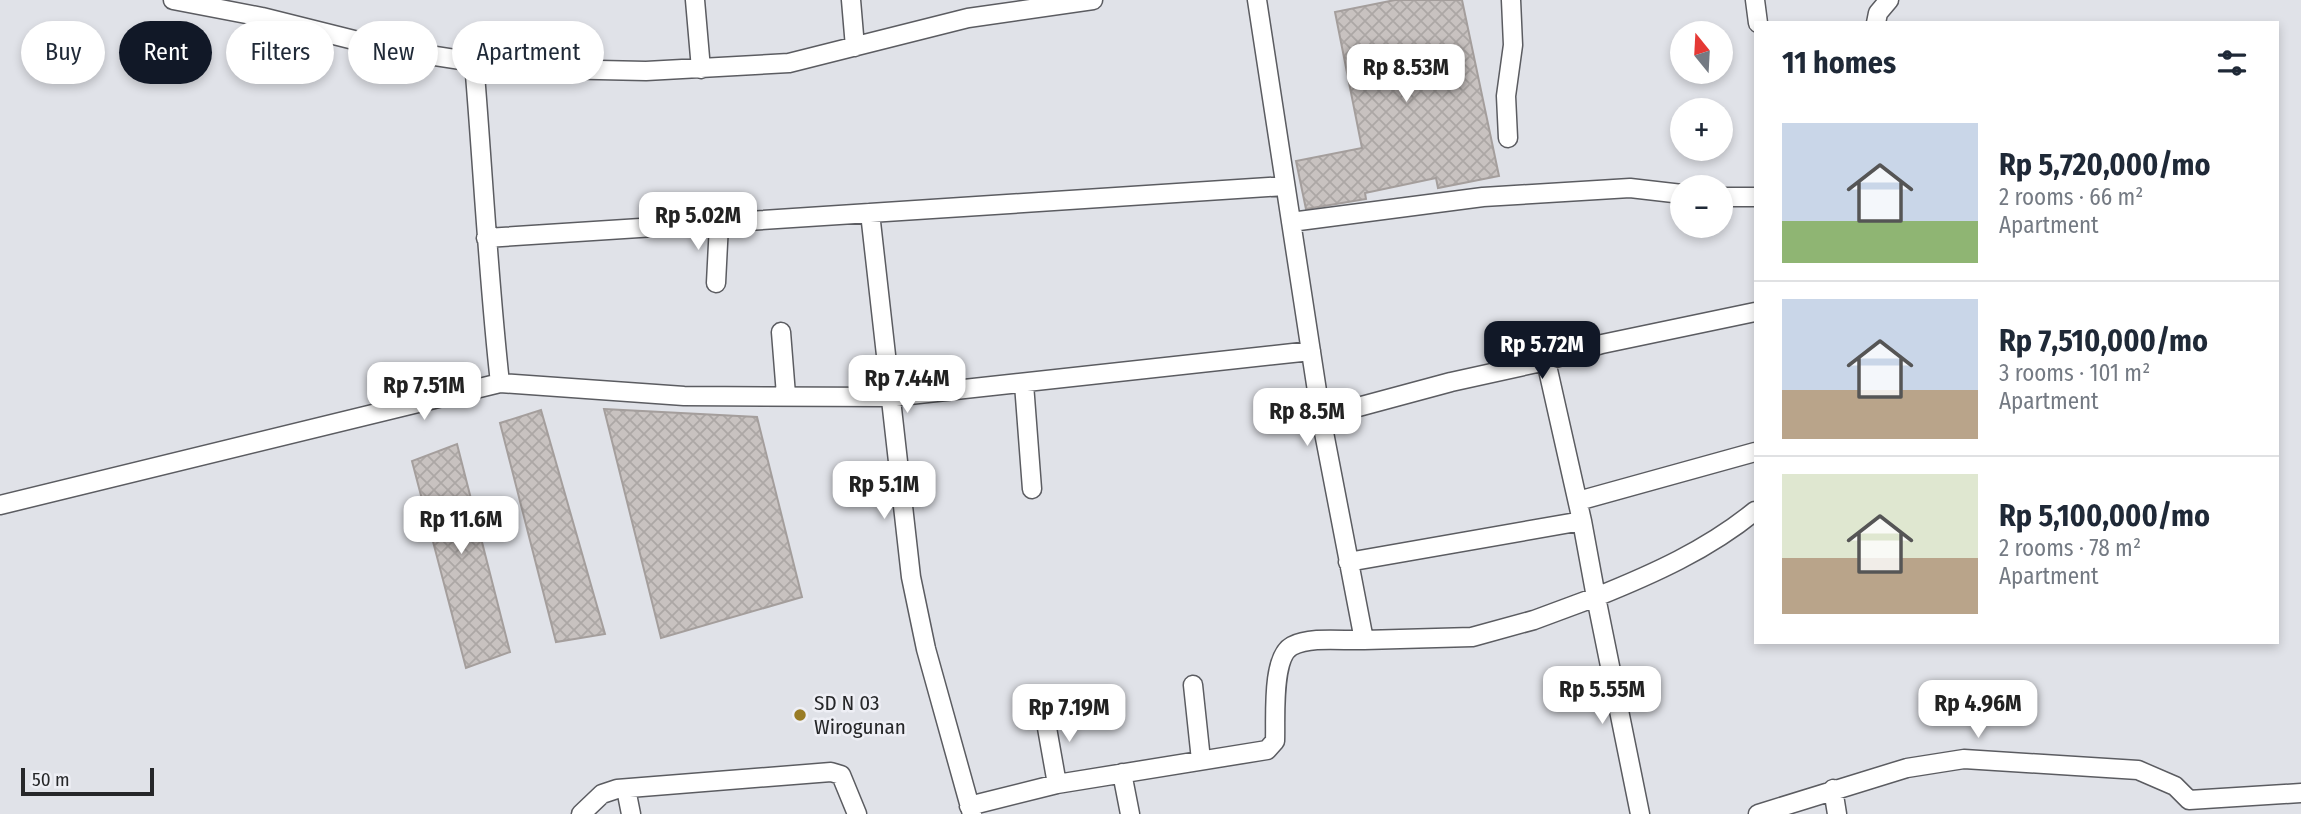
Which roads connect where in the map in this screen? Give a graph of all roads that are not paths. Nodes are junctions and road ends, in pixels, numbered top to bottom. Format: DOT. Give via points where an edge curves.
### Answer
graph roads {
  1 [pos="173,0"];
  2 [pos="695,0"];
  3 [pos="851,0"];
  4 [pos="1093,0"];
  5 [pos="1257,0"];
  6 [pos="1511,0"];
  7 [pos="1755,0"];
  8 [pos="1889,0"];
  9 [pos="1758,21"];
  10 [pos="1876,21"];
  11 [pos="855,47"];
  12 [pos="452,59"];
  13 [pos="604,69"];
  14 [pos="701,69"];
  15 [pos="476,84"];
  16 [pos="1508,138"];
  17 [pos="1285,186"];
  18 [pos="1670,193"];
  19 [pos="1733,197"];
  20 [pos="1754,197"];
  21 [pos="870,213"];
  22 [pos="1291,222"];
  23 [pos="719,224"];
  24 [pos="486,238"];
  25 [pos="716,283"];
  26 [pos="1754,312"];
  27 [pos="781,332"];
  28 [pos="1311,351"];
  29 [pos="1546,361"];
  30 [pos="500,383"];
  31 [pos="1024,383"];
  32 [pos="786,395"];
  33 [pos="891,397"];
  34 [pos="1321,418"];
  35 [pos="1754,452"];
  36 [pos="1032,489"];
  37 [pos="1578,501"];
  38 [pos="0,505"];
  39 [pos="1754,512"];
  40 [pos="1582,521"];
  41 [pos="1348,562"];
  42 [pos="1597,604"];
  43 [pos="1364,640"];
  44 [pos="1193,685"];
  45 [pos="1044,712"];
  46 [pos="1201,760"];
  47 [pos="1122,773"];
  48 [pos="1057,784"];
  49 [pos="626,789"];
  50 [pos="1833,789"];
  51 [pos="2301,793"];
  52 [pos="2186,807"];
  53 [pos="970,810"];
  54 [pos="581,814"];
  55 [pos="631,814"];
  56 [pos="857,814"];
  57 [pos="1130,814"];
  58 [pos="1640,814"];
  59 [pos="1758,814"];
  60 [pos="1837,814"];
  1 -- 12 [label="street"];
  2 -- 14 [label="street"];
  3 -- 11 [label="street"];
  4 -- 11 [label="street" via="968,18"];
  5 -- 17 [label="street"];
  6 -- 16 [label="street"];
  7 -- 9 [label="street"];
  8 -- 10 [label="street"];
  11 -- 14 [label="street" via="789,63"];
  13 -- 14 [label="street"];
  15 -- 24 [label="street"];
  17 -- 21 [label="street"];
  17 -- 22 [label="street"];
  18 -- 22 [label="street" via="1630,188 1483,197"];
  19 -- 20 [label="street"];
  21 -- 23 [label="street"];
  21 -- 33 [label="street"];
  22 -- 28 [label="street"];
  23 -- 24 [label="street"];
  23 -- 25 [label="street"];
  24 -- 30 [label="street"];
  26 -- 29 [label="street" via="1602,344"];
  27 -- 32 [label="street"];
  28 -- 31 [label="street"];
  28 -- 34 [label="street"];
  29 -- 34 [label="street"];
  29 -- 37 [label="street"];
  30 -- 32 [label="street" via="684,396"];
  30 -- 38 [label="street"];
  31 -- 33 [label="street"];
  31 -- 36 [label="street"];
  32 -- 33 [label="street"];
  33 -- 53 [label="street" via="911,577"];
  34 -- 41 [label="street"];
  35 -- 37 [label="street"];
  37 -- 40 [label="street"];
  39 -- 42 [label="street" via="1700,550"];
  40 -- 41 [label="street"];
  40 -- 42 [label="street"];
  41 -- 43 [label="street"];
  42 -- 43 [label="street" via="1472,637"];
  42 -- 58 [label="street"];
  43 -- 46 [label="street" via="1292,646 1282,656 1278,670 1272,747"];
  44 -- 46 [label="street"];
  45 -- 48 [label="street"];
  46 -- 47 [label="street"];
  47 -- 48 [label="street"];
  47 -- 57 [label="street"];
  48 -- 53 [label="street"];
  49 -- 54 [label="street" via="602,794"];
  49 -- 55 [label="street"];
  49 -- 56 [label="street" via="831,772 841,775"];
  50 -- 52 [label="street" via="1907,768 1964,759 2138,770 2175,786"];
  50 -- 59 [label="street"];
  50 -- 60 [label="street"];
  51 -- 52 [label="street"];
}
